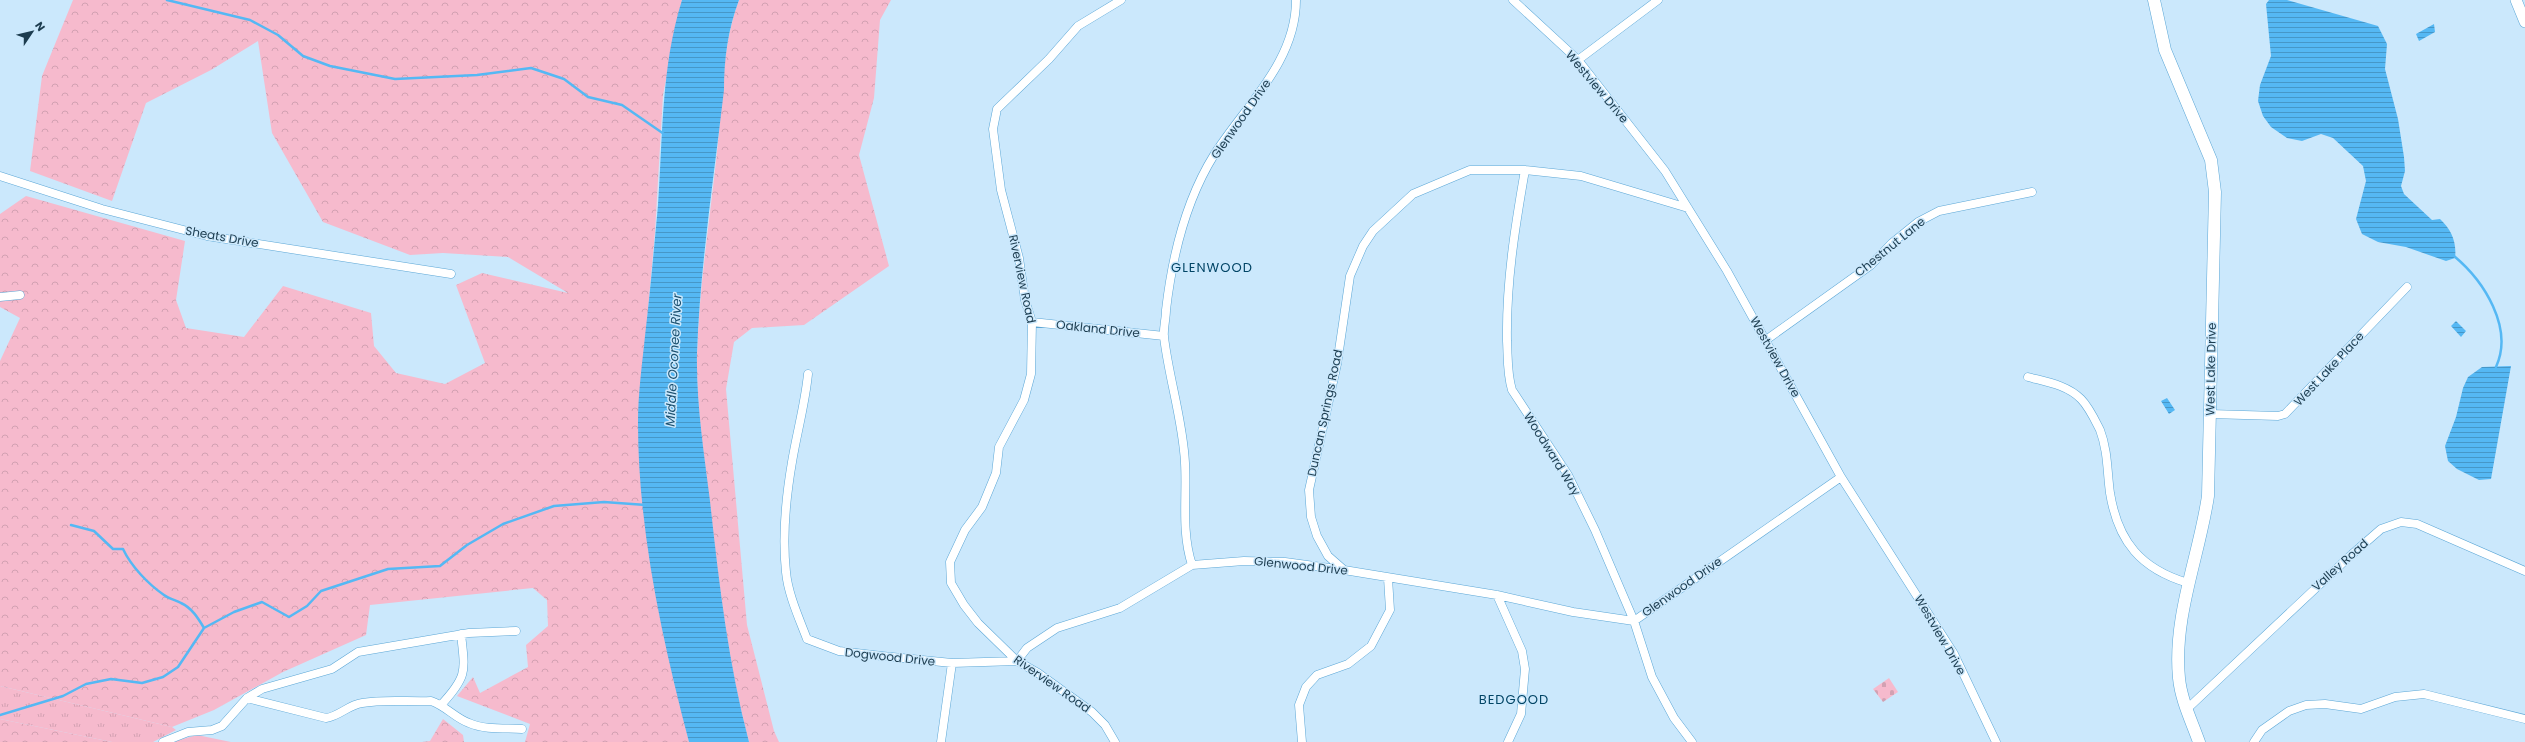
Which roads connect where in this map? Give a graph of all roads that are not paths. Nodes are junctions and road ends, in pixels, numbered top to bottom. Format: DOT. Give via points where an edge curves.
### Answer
graph roads {
  1 [pos="1120,0"];
  2 [pos="1296,0"];
  3 [pos="1513,0"];
  4 [pos="1658,0"];
  5 [pos="2154,0"];
  6 [pos="2516,0"];
  7 [pos="2525,22"];
  8 [pos="1578,60"];
  9 [pos="1525,170"];
  10 [pos="0,176"];
  11 [pos="2032,192"];
  12 [pos="1688,208"];
  13 [pos="450,274"];
  14 [pos="2407,287"];
  15 [pos="20,295"];
  16 [pos="0,296"];
  17 [pos="1032,322"];
  18 [pos="1164,336"];
  19 [pos="1766,340"];
  20 [pos="808,374"];
  21 [pos="2028,377"];
  22 [pos="2210,414"];
  23 [pos="1841,477"];
  24 [pos="1192,565"];
  25 [pos="1344,570"];
  26 [pos="2525,571"];
  27 [pos="1388,578"];
  28 [pos="2188,583"];
  29 [pos="1497,595"];
  30 [pos="1634,621"];
  31 [pos="516,631"];
  32 [pos="461,634"];
  33 [pos="1018,661"];
  34 [pos="952,664"];
  35 [pos="246,698"];
  36 [pos="441,705"];
  37 [pos="2187,709"];
  38 [pos="2525,720"];
  39 [pos="522,729"];
  40 [pos="162,742"];
  41 [pos="941,742"];
  42 [pos="1115,742"];
  43 [pos="1302,742"];
  44 [pos="1508,742"];
  45 [pos="1692,742"];
  46 [pos="1996,742"];
  47 [pos="2199,742"];
  48 [pos="2254,742"];
  1 -- 17 [label="street, Riverview Road" via="1078,26 1049,59 997,109 993,129 1001,190"];
  2 -- 18 [label="street, Glenwood Drive" via="1292,33 1283,56 1214,156 1192,202 1170,279"];
  3 -- 8 [label="street, Westview Drive"];
  4 -- 8 [label="street"];
  5 -- 22 [label="main road, West Lake Drive" via="2166,50 2211,160 2215,192"];
  6 -- 7 [label="street"];
  8 -- 12 [label="street, Westview Drive" via="1664,171"];
  9 -- 12 [label="street, Duncan Springs Road" via="1581,176"];
  9 -- 25 [label="street, Duncan Springs Road" via="1470,170 1436,182 1413,194 1392,211 1363,246 1350,276 1338,364 1309,490 1311,517 1317,536 1328,556"];
  9 -- 30 [label="street, Woodward Way" via="1512,246 1507,325 1508,377 1512,390 1568,475"];
  10 -- 13 [label="street, Sheats Drive" via="102,209 207,236"];
  11 -- 19 [label="street, Chestnut Lane" via="1939,211 1918,222 1892,243 1871,265"];
  12 -- 19 [label="street, Westview Drive"];
  14 -- 22 [label="street, West Lake Place" via="2285,414"];
  15 -- 16 [label="street"];
  17 -- 18 [label="street, Oakland Drive"];
  17 -- 33 [label="street, Riverview Road" via="1031,374 1024,400 999,447 996,473 982,507 965,530 950,562 951,583 964,605"];
  18 -- 24 [label="street, Glenwood Drive" via="1185,462 1187,548"];
  19 -- 23 [label="street, Westview Drive"];
  20 -- 34 [label="street, Dogwood Drive" via="805,406 787,495 786,572 796,610 808,639 839,651"];
  21 -- 28 [label="street" via="2062,386 2082,399 2096,420 2105,445 2114,514 2124,538 2147,565 2168,577"];
  22 -- 28 [label="main road, West Lake Drive" via="2208,496 2200,540"];
  23 -- 30 [label="street, Glenwood Drive"];
  23 -- 46 [label="street, Westview Drive" via="1954,654"];
  24 -- 25 [label="street, Glenwood Drive" via="1244,561 1285,562"];
  24 -- 33 [label="street" via="1120,608 1057,628 1027,648"];
  25 -- 27 [label="street, Glenwood Drive"];
  26 -- 37 [label="street, Valley Road" via="2417,524 2401,522 2381,529"];
  27 -- 29 [label="street, Glenwood Drive"];
  27 -- 43 [label="street" via="1390,610 1371,646 1348,664 1316,675 1306,687 1299,705"];
  28 -- 37 [label="main road, West Lake Drive" via="2178,648 2179,679"];
  29 -- 30 [label="street, Glenwood Drive" via="1573,612"];
  29 -- 44 [label="street" via="1522,651 1525,669 1521,714"];
  30 -- 45 [label="street, Woodward Way" via="1652,677 1674,718"];
  31 -- 32 [label="street"];
  32 -- 35 [label="street" via="358,652 332,669 262,689"];
  32 -- 36 [label="street" via="465,669 463,677"];
  33 -- 34 [label="street, Dogwood Drive"];
  33 -- 42 [label="street, Riverview Road" via="1082,704 1105,725"];
  34 -- 41 [label="street"];
  35 -- 36 [label="street" via="326,718 362,703 431,701"];
  35 -- 40 [label="street" via="222,726 212,730 188,732"];
  36 -- 39 [label="street" via="468,723"];
  37 -- 47 [label="main road, West Lake Drive"];
  38 -- 48 [label="street" via="2424,694 2395,698 2362,709 2325,704 2306,705 2289,711 2262,730"];
}
